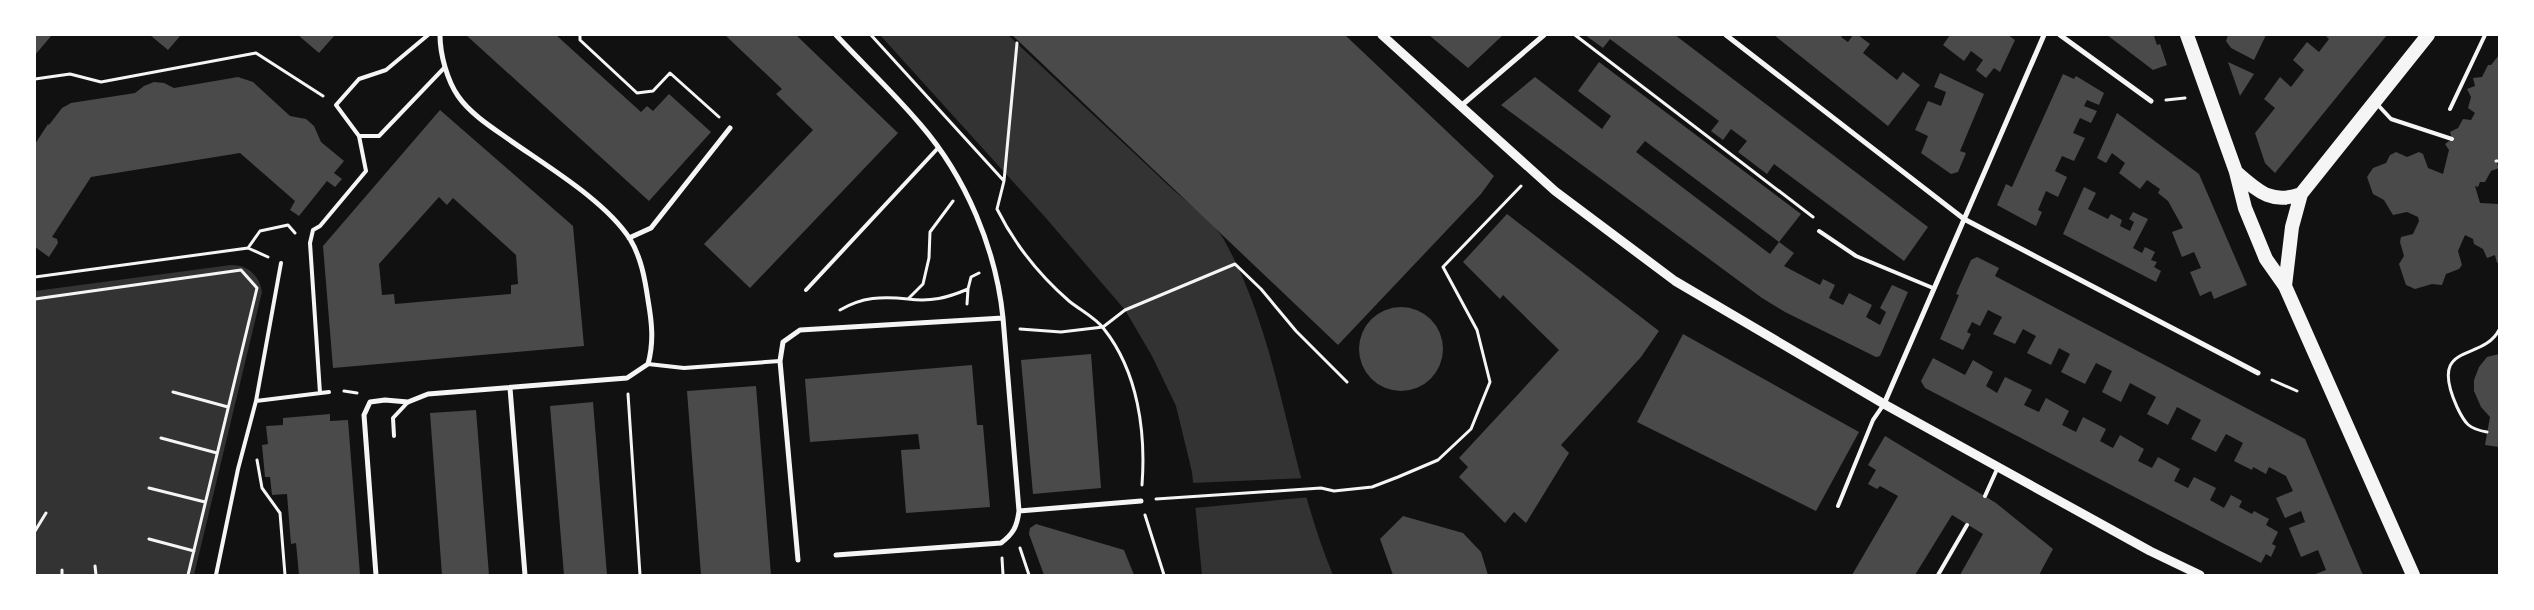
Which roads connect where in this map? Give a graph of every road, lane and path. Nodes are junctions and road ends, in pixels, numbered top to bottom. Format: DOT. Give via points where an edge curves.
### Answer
graph roads {
  1 [pos="428,35"];
  2 [pos="440,35"];
  3 [pos="580,35"];
  4 [pos="836,35"];
  5 [pos="871,35"];
  6 [pos="1382,35"];
  7 [pos="1544,35"];
  8 [pos="1575,35"];
  9 [pos="1726,35"];
  10 [pos="2044,35"];
  11 [pos="2060,35"];
  12 [pos="2187,35"];
  13 [pos="2428,35"];
  14 [pos="2485,35"];
  15 [pos="1017,43"];
  16 [pos="446,67"];
  17 [pos="35,79"];
  18 [pos="2151,101"];
  19 [pos="2375,102"];
  20 [pos="336,105"];
  21 [pos="1462,105"];
  22 [pos="2450,109"];
  23 [pos="730,128"];
  24 [pos="358,136"];
  25 [pos="2452,139"];
  26 [pos="938,148"];
  27 [pos="2236,172"];
  28 [pos="1004,181"];
  29 [pos="1521,186"];
  30 [pos="966,192"];
  31 [pos="2301,194"];
  32 [pos="1964,219"];
  33 [pos="313,230"];
  34 [pos="1819,231"];
  35 [pos="295,233"];
  36 [pos="629,238"];
  37 [pos="248,248"];
  38 [pos="281,263"];
  39 [pos="993,266"];
  40 [pos="35,277"];
  41 [pos="2285,286"];
  42 [pos="1933,288"];
  43 [pos="806,290"];
  44 [pos="35,299"];
  45 [pos="908,299"];
  46 [pos="1003,318"];
  47 [pos="1103,327"];
  48 [pos="1004,328"];
  49 [pos="830,329"];
  50 [pos="2499,330"];
  51 [pos="780,361"];
  52 [pos="648,364"];
  53 [pos="2258,374"];
  54 [pos="626,378"];
  55 [pos="1347,382"];
  56 [pos="510,388"];
  57 [pos="2297,391"];
  58 [pos="173,392"];
  59 [pos="329,392"];
  60 [pos="320,393"];
  61 [pos="256,401"];
  62 [pos="408,402"];
  63 [pos="1884,404"];
  64 [pos="228,407"];
  65 [pos="2487,432"];
  66 [pos="394,436"];
  67 [pos="161,438"];
  68 [pos="245,441"];
  69 [pos="217,453"];
  70 [pos="1998,467"];
  71 [pos="149,488"];
  72 [pos="1985,496"];
  73 [pos="1141,501"];
  74 [pos="205,502"];
  75 [pos="1838,506"];
  76 [pos="1019,511"];
  77 [pos="46,513"];
  78 [pos="1968,525"];
  79 [pos="35,531"];
  80 [pos="1012,535"];
  81 [pos="150,539"];
  82 [pos="194,550"];
  83 [pos="836,555"];
  84 [pos="798,560"];
  85 [pos="95,566"];
  86 [pos="62,570"];
  87 [pos="62,575"];
  88 [pos="96,575"];
  89 [pos="188,575"];
  90 [pos="216,575"];
  91 [pos="285,575"];
  92 [pos="376,575"];
  93 [pos="525,575"];
  94 [pos="640,575"];
  95 [pos="1029,575"];
  96 [pos="1164,575"];
  97 [pos="1938,575"];
  98 [pos="2200,575"];
  99 [pos="2413,575"];
  1 -- 20 [label="lane" via="386,70 359,79"];
  2 -- 16 [label="street"];
  3 -- 23 [label="path" via="580,40 637,93 653,91 670,73"];
  4 -- 26 [label="street" via="921,125"];
  5 -- 28 [label="path"];
  6 -- 21 [label="street"];
  7 -- 21 [label="street"];
  8 -- 34 [label="path" via="1819,221"];
  9 -- 32 [label="street"];
  10 -- 32 [label="street"];
  11 -- 18 [label="street"];
  12 -- 27 [label="highway"];
  13 -- 19 [label="highway"];
  14 -- 22 [label="lane"];
  15 -- 28 [label="path"];
  16 -- 24 [label="lane" via="379,136"];
  16 -- 36 [label="street" via="458,96 485,123 606,211"];
  17 -- 20 [label="path" via="70,74 101,82 256,52"];
  19 -- 25 [label="lane" via="2392,119"];
  19 -- 31 [label="highway"];
  20 -- 24 [label="lane"];
  21 -- 63 [label="street" via="1556,192 1675,281"];
  23 -- 36 [label="street" via="650,228"];
  24 -- 33 [label="lane" via="366,171 320,226"];
  26 -- 30 [label="street"];
  26 -- 43 [label="lane"];
  27 -- 31 [label="highway" via="2272,198 2287,199"];
  27 -- 41 [label="highway" via="2245,208 2266,259"];
  28 -- 47 [label="path" via="997,209 1012,239 1054,288"];
  29 -- 73 [label="path" via="1443,267 1477,330 1490,382 1471,429 1438,460 1372,488 1334,491 1321,488"];
  30 -- 39 [label="street"];
  30 -- 45 [label="path" via="950,204 930,232 923,284"];
  31 -- 41 [label="highway" via="2292,227"];
  32 -- 42 [label="street"];
  32 -- 53 [label="street"];
  33 -- 35 [label="path"];
  33 -- 60 [label="lane" via="310,243"];
  34 -- 42 [label="lane" via="1856,256"];
  35 -- 37 [label="path" via="288,225 260,231"];
  35 -- 38 [label="path" via="297,250"];
  36 -- 52 [label="street" via="639,257 653,329"];
  37 -- 38 [label="path"];
  37 -- 40 [label="path"];
  38 -- 61 [label="lane"];
  39 -- 45 [label="path" via="970,277 968,290 926,302"];
  39 -- 46 [label="street" via="1000,289"];
  41 -- 99 [label="highway"];
  42 -- 63 [label="street"];
  44 -- 64 [label="path" via="241,270 257,288"];
  45 -- 49 [label="path" via="882,296 860,300 835,314"];
  46 -- 48 [label="street"];
  46 -- 49 [label="street"];
  47 -- 48 [label="path" via="1061,332"];
  47 -- 55 [label="path" via="1125,310 1235,264"];
  47 -- 73 [label="path" via="1122,354 1142,429"];
  48 -- 76 [label="street"];
  49 -- 51 [label="street" via="800,330 784,342"];
  50 -- 65 [label="path" via="2488,344 2460,354 2451,364 2448,381 2462,417 2472,429"];
  51 -- 52 [label="lane" via="684,368"];
  51 -- 84 [label="street"];
  52 -- 54 [label="street"];
  53 -- 57 [label="path"];
  54 -- 56 [label="street"];
  54 -- 94 [label="path"];
  56 -- 62 [label="street" via="428,394"];
  56 -- 93 [label="street"];
  58 -- 64 [label="path"];
  59 -- 60 [label="lane"];
  60 -- 61 [label="lane"];
  61 -- 68 [label="lane"];
  62 -- 66 [label="lane" via="393,418"];
  62 -- 92 [label="street" via="370,402 364,414"];
  63 -- 70 [label="street"];
  63 -- 75 [label="lane" via="1873,420"];
  64 -- 69 [label="path"];
  67 -- 69 [label="path"];
  68 -- 90 [label="lane"];
  68 -- 91 [label="path" via="258,462 262,488 280,514"];
  69 -- 74 [label="path"];
  70 -- 72 [label="lane"];
  70 -- 98 [label="street"];
  71 -- 74 [label="path"];
  73 -- 76 [label="street"];
  73 -- 96 [label="path"];
  74 -- 82 [label="path"];
  76 -- 80 [label="street" via="1018,524"];
  77 -- 79 [label="path"];
  78 -- 97 [label="lane"];
  80 -- 83 [label="street" via="1001,543"];
  80 -- 95 [label="path" via="1020,545"];
  81 -- 82 [label="path"];
  82 -- 89 [label="path"];
  85 -- 88 [label="path"];
  86 -- 87 [label="path"];
}
